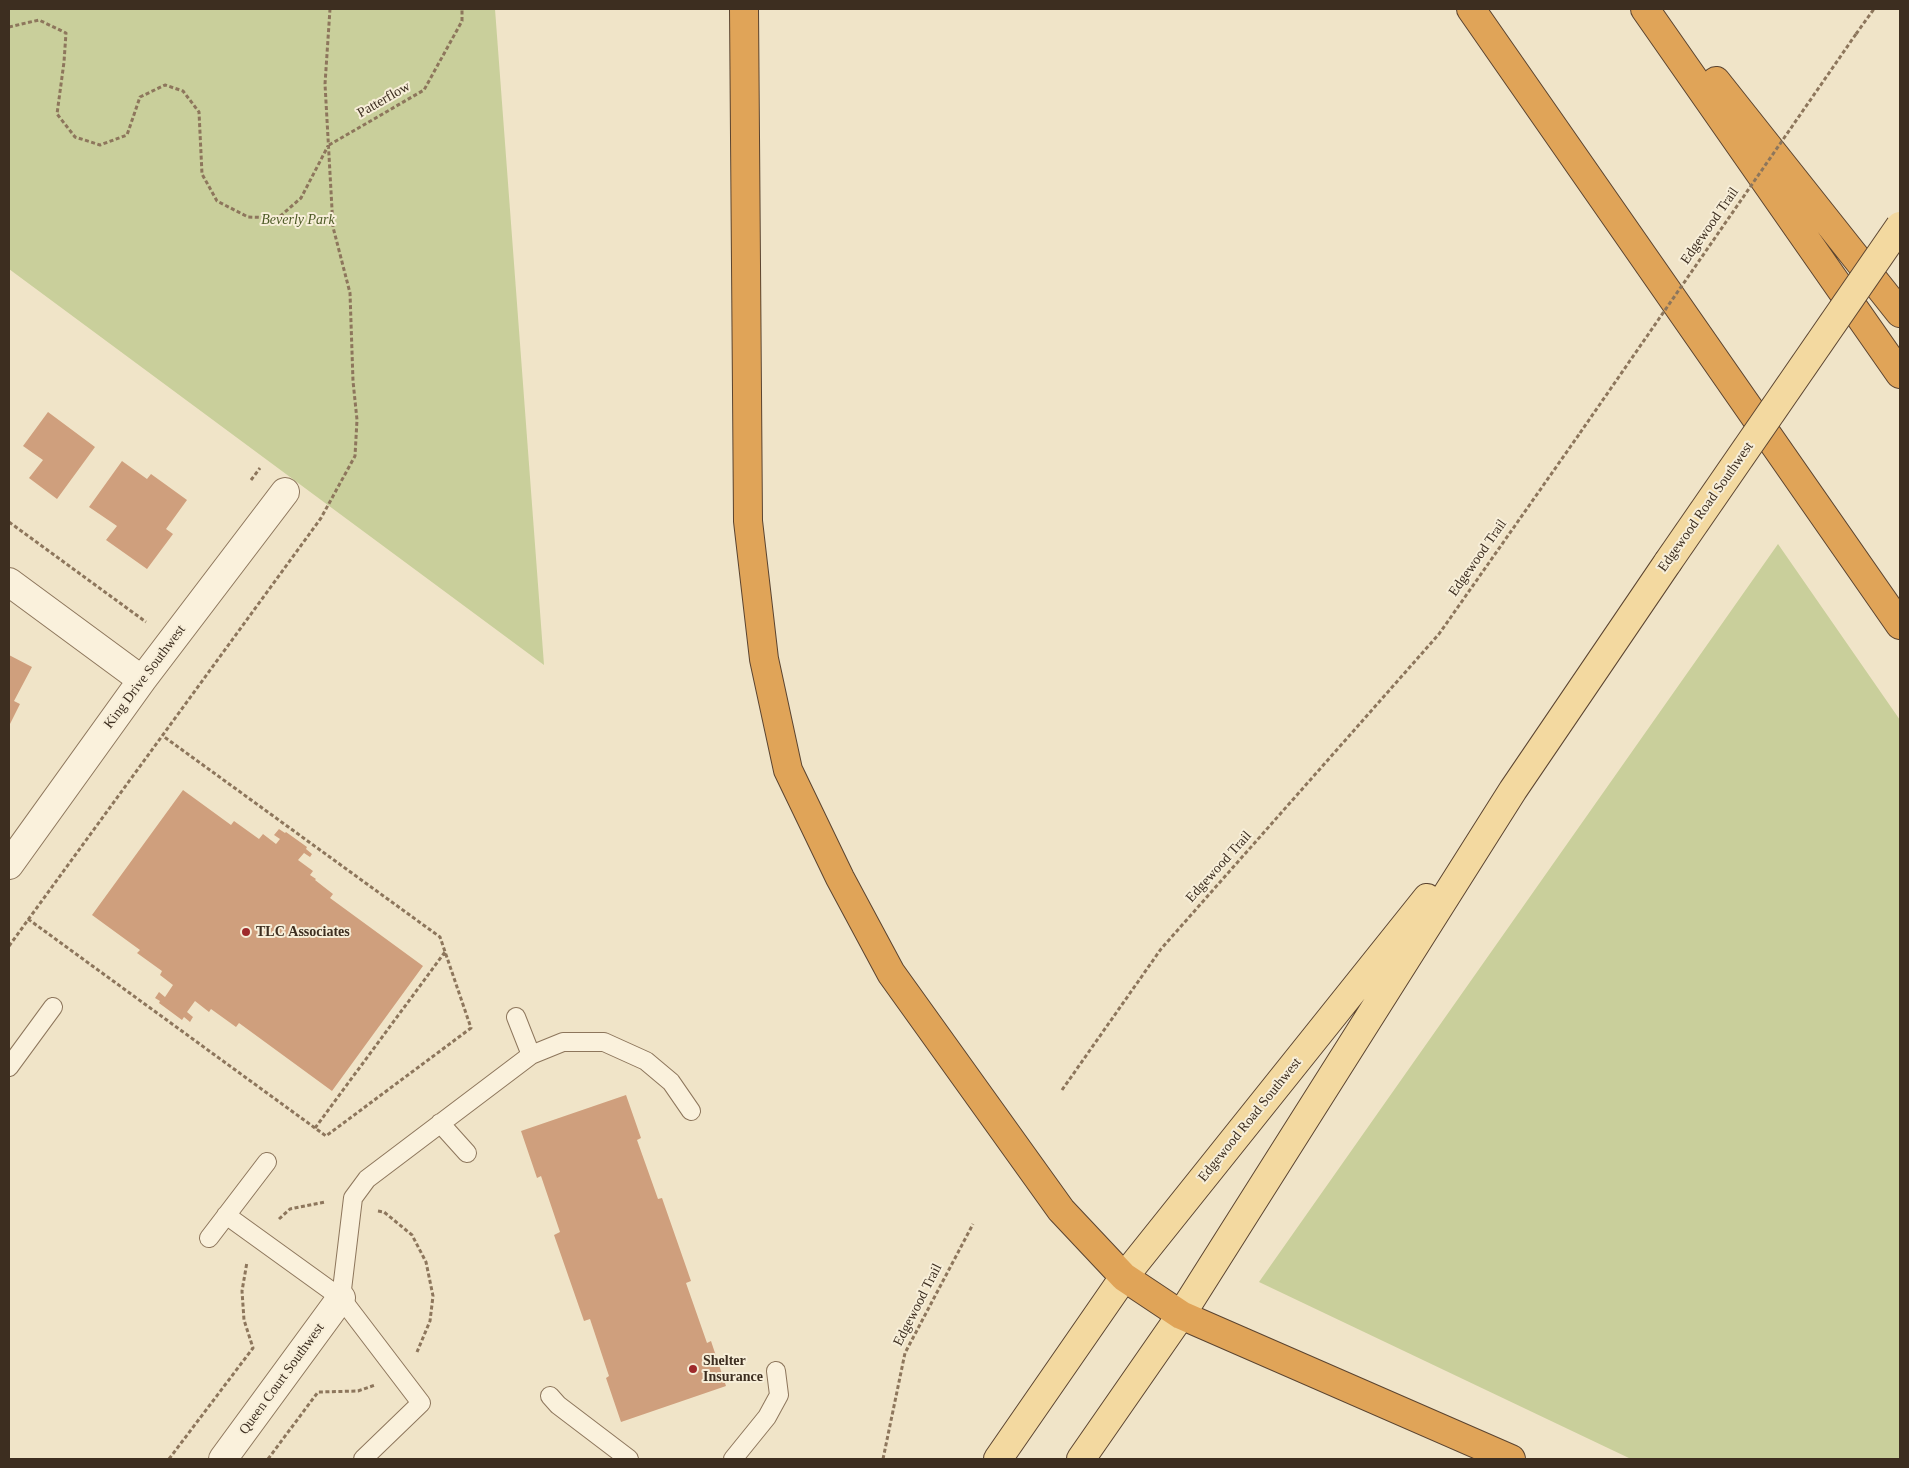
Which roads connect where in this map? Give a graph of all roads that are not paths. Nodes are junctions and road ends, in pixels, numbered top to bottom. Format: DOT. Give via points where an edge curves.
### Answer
graph roads {
  1 [pos="744,9"];
  2 [pos="1471,9"];
  3 [pos="1645,9"];
  4 [pos="1659,9"];
  5 [pos="1900,226"];
  6 [pos="1900,313"];
  7 [pos="1900,374"];
  8 [pos="285,492"];
  9 [pos="9,582"];
  10 [pos="1900,625"];
  11 [pos="142,680"];
  12 [pos="1513,790"];
  13 [pos="9,865"];
  14 [pos="53,1007"];
  15 [pos="516,1016"];
  16 [pos="531,1054"];
  17 [pos="9,1067"];
  18 [pos="691,1111"];
  19 [pos="440,1123"];
  20 [pos="467,1153"];
  21 [pos="266,1162"];
  22 [pos="226,1215"];
  23 [pos="209,1238"];
  24 [pos="1124,1277"];
  25 [pos="341,1298"];
  26 [pos="1181,1314"];
  27 [pos="776,1371"];
  28 [pos="550,1396"];
  29 [pos="223,1459"];
  30 [pos="363,1459"];
  31 [pos="629,1459"];
  32 [pos="733,1459"];
  33 [pos="998,1459"];
  34 [pos="1081,1459"];
  35 [pos="1511,1459"];
  1 -- 24 [label="highway" via="748,521 764,659 788,770 891,973 1061,1210"];
  2 -- 10 [label="highway"];
  3 -- 7 [label="highway"];
  4 -- 6 [label="highway"];
  5 -- 12 [label="main road, Edgewood Road Southwest, bridge"];
  8 -- 11 [label="street, King Drive Southwest"];
  9 -- 11 [label="street"];
  11 -- 13 [label="street, King Drive Southwest"];
  12 -- 24 [label="main road, Edgewood Road Southwest"];
  12 -- 26 [label="main road, Edgewood Road Southwest"];
  14 -- 17 [label="lane"];
  15 -- 16 [label="lane"];
  16 -- 18 [label="lane" via="563,1042 604,1042 646,1061 671,1082"];
  16 -- 19 [label="lane"];
  19 -- 20 [label="lane"];
  19 -- 25 [label="lane" via="367,1178 353,1198"];
  21 -- 22 [label="lane"];
  22 -- 23 [label="lane"];
  22 -- 25 [label="lane"];
  24 -- 26 [label="highway"];
  24 -- 33 [label="main road, Edgewood Road Southwest"];
  25 -- 29 [label="street, Queen Court Southwest"];
  25 -- 30 [label="lane" via="421,1403"];
  26 -- 34 [label="main road, Edgewood Road Southwest"];
  26 -- 35 [label="highway"];
  27 -- 32 [label="lane" via="779,1395 767,1417"];
  28 -- 31 [label="lane"];
}
